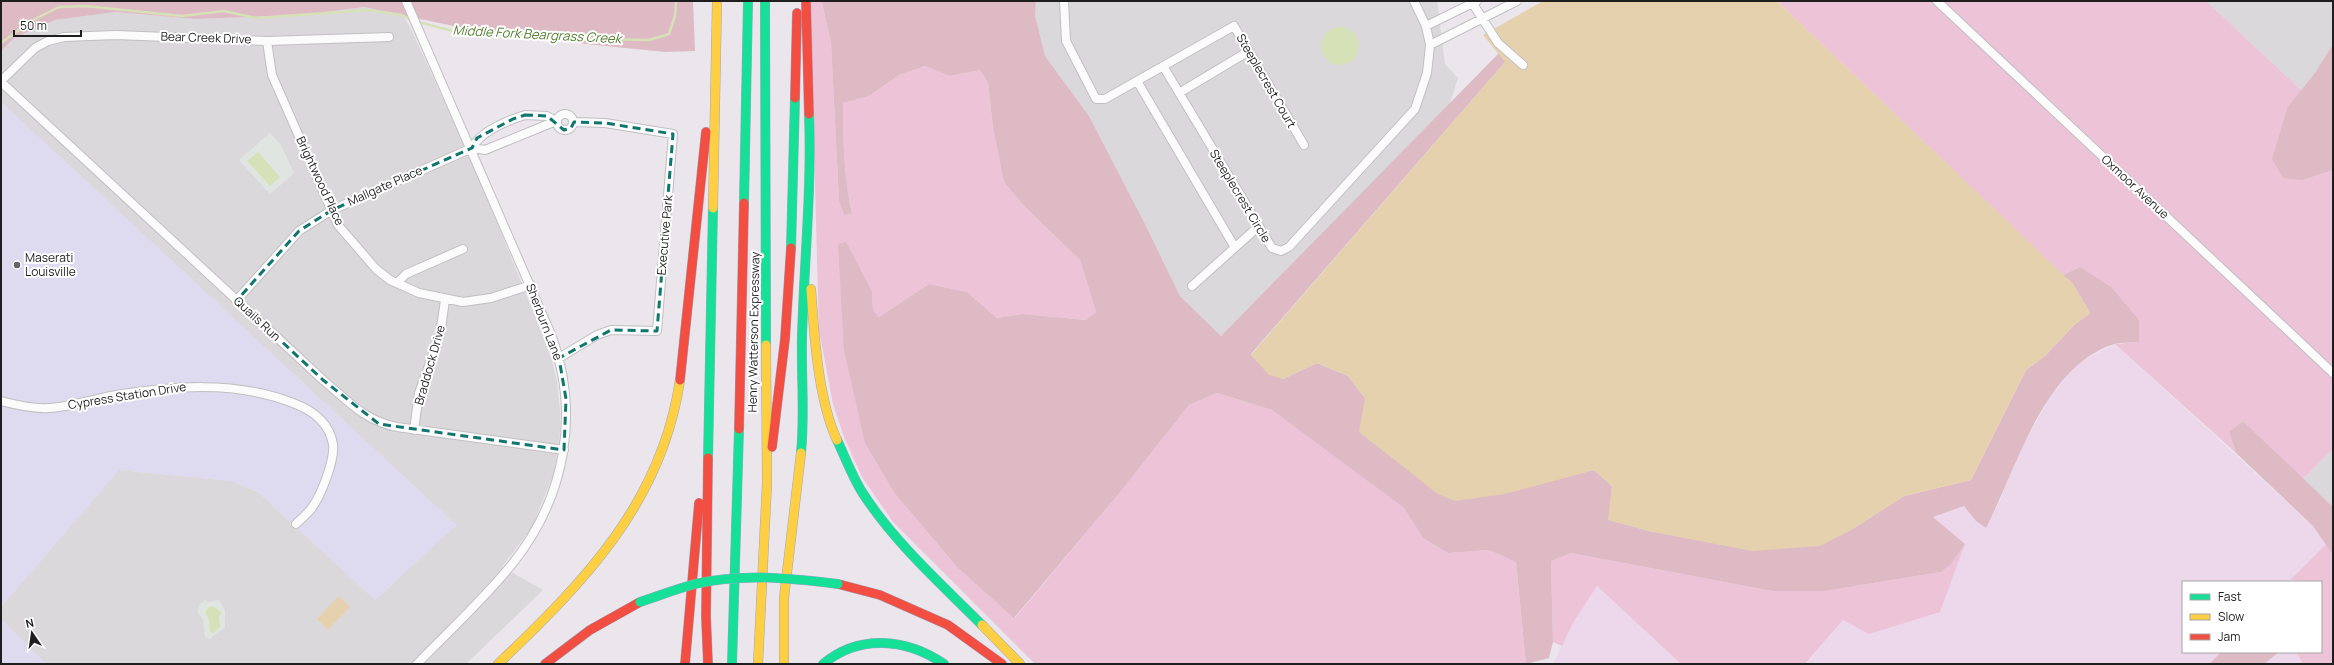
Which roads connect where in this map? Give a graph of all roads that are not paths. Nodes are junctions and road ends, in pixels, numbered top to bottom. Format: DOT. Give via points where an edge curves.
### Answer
graph roads {
  1 [pos="406,1"];
  2 [pos="717,1"];
  3 [pos="748,1"];
  4 [pos="765,1"];
  5 [pos="798,1"];
  6 [pos="806,1"];
  7 [pos="1064,1"];
  8 [pos="1414,1"];
  9 [pos="1517,1"];
  10 [pos="1937,1"];
  11 [pos="1475,2"];
  12 [pos="1482,20"];
  13 [pos="1426,26"];
  14 [pos="389,37"];
  15 [pos="268,41"];
  16 [pos="1430,45"];
  17 [pos="1249,51"];
  18 [pos="28,53"];
  19 [pos="715,64"];
  20 [pos="1523,65"];
  21 [pos="1163,66"];
  22 [pos="1,81"];
  23 [pos="1137,81"];
  24 [pos="1179,93"];
  25 [pos="556,121"];
  26 [pos="574,122"];
  27 [pos="1304,145"];
  28 [pos="472,148"];
  29 [pos="332,210"];
  30 [pos="1258,226"];
  31 [pos="1234,246"];
  32 [pos="463,249"];
  33 [pos="805,257"];
  34 [pos="397,283"];
  35 [pos="531,285"];
  36 [pos="1192,286"];
  37 [pos="237,300"];
  38 [pos="445,300"];
  39 [pos="559,358"];
  40 [pos="2333,373"];
  41 [pos="1,400"];
  42 [pos="708,417"];
  43 [pos="414,430"];
  44 [pos="564,450"];
  45 [pos="766,483"];
  46 [pos="296,524"];
  47 [pos="417,664"];
  48 [pos="498,664"];
  49 [pos="545,664"];
  50 [pos="685,664"];
  51 [pos="708,664"];
  52 [pos="732,664"];
  53 [pos="758,664"];
  54 [pos="784,664"];
  55 [pos="823,664"];
  56 [pos="944,664"];
  57 [pos="1002,664"];
  58 [pos="1020,664"];
  1 -- 28 [label="street, Sherburn Lane"];
  2 -- 19 [label="highway"];
  3 -- 52 [label="highway, Henry Watterson Expressway"];
  4 -- 45 [label="highway, Henry Watterson Expressway"];
  5 -- 45 [label="highway" via="791,248 778,411"];
  6 -- 33 [label="highway" via="811,170"];
  7 -- 23 [label="street" via="1066,41 1096,99 1105,99"];
  8 -- 13 [label="street, Steeplecrest Circle"];
  9 -- 12 [label="street"];
  10 -- 40 [label="street, Oxmoor Avenue"];
  11 -- 12 [label="street"];
  11 -- 13 [label="street"];
  12 -- 16 [label="street"];
  12 -- 20 [label="street" via="1498,43"];
  13 -- 16 [label="street, Steeplecrest Circle"];
  14 -- 15 [label="street, Bear Creek Drive"];
  15 -- 18 [label="street, Bear Creek Drive" via="96,35 48,40"];
  15 -- 29 [label="street, Brightwood Place" via="272,75"];
  16 -- 30 [label="street, Steeplecrest Circle" via="1427,73 1415,109 1289,247 1281,251 1272,248"];
  17 -- 21 [label="street, Steeplecrest Court" via="1234,26"];
  17 -- 24 [label="street"];
  17 -- 27 [label="street, Steeplecrest Court"];
  18 -- 22 [label="street, Quails Run"];
  19 -- 42 [label="highway"];
  19 -- 48 [label="highway" via="700,181 683,362 677,403 667,440 635,509 613,543 555,611"];
  21 -- 23 [label="street"];
  21 -- 24 [label="street, Steeplecrest Circle"];
  22 -- 37 [label="street, Quails Run"];
  23 -- 31 [label="street"];
  24 -- 30 [label="street, Steeplecrest Circle"];
  25 -- 26 [label="street, Executive Park" via="559,115 566,113"];
  25 -- 26 [label="street, Executive Park" via="558,127 564,130 570,128"];
  25 -- 28 [label="street, Executive Park" via="485,150"];
  25 -- 28 [label="street, Executive Park" via="547,116 513,119 477,138"];
  26 -- 39 [label="street, Executive Park" via="605,122 672,134 657,331 611,330 597,335"];
  28 -- 29 [label="street, Mallgate Place"];
  28 -- 35 [label="street, Sherburn Lane"];
  29 -- 34 [label="street, Brightwood Place" via="338,225 362,254 390,280"];
  29 -- 37 [label="street, Mallgate Place" via="299,232"];
  30 -- 31 [label="street"];
  31 -- 36 [label="street"];
  32 -- 34 [label="street" via="406,274"];
  33 -- 54 [label="highway" via="802,337 803,434 784,598"];
  33 -- 58 [label="highway" via="813,296 814,341 820,381 830,425 849,467 881,518 930,573"];
  34 -- 38 [label="street, Brightwood Place" via="418,293"];
  35 -- 38 [label="street, Brightwood Place" via="491,298 463,302"];
  35 -- 39 [label="street, Sherburn Lane"];
  37 -- 43 [label="street, Quails Run" via="363,414 379,424"];
  38 -- 43 [label="street, Braddock Drive" via="440,335 419,393"];
  39 -- 44 [label="street, Sherburn Lane" via="566,399"];
  41 -- 46 [label="street, Cypress Station Drive" via="16,405 50,408 112,396 196,386 262,392 311,410 332,437 332,456 318,497 311,509"];
  42 -- 50 [label="highway"];
  42 -- 51 [label="highway"];
  43 -- 44 [label="street, Quails Run"];
  44 -- 47 [label="street, Sherburn Lane" via="559,478 535,533 513,563"];
  45 -- 53 [label="highway, Henry Watterson Expressway"];
  49 -- 57 [label="highway, bridge" via="563,647 613,615 640,602 700,583 742,577 778,576 838,584 880,595 948,625"];
  55 -- 56 [label="highway" via="853,647 888,642 915,647"];
}
